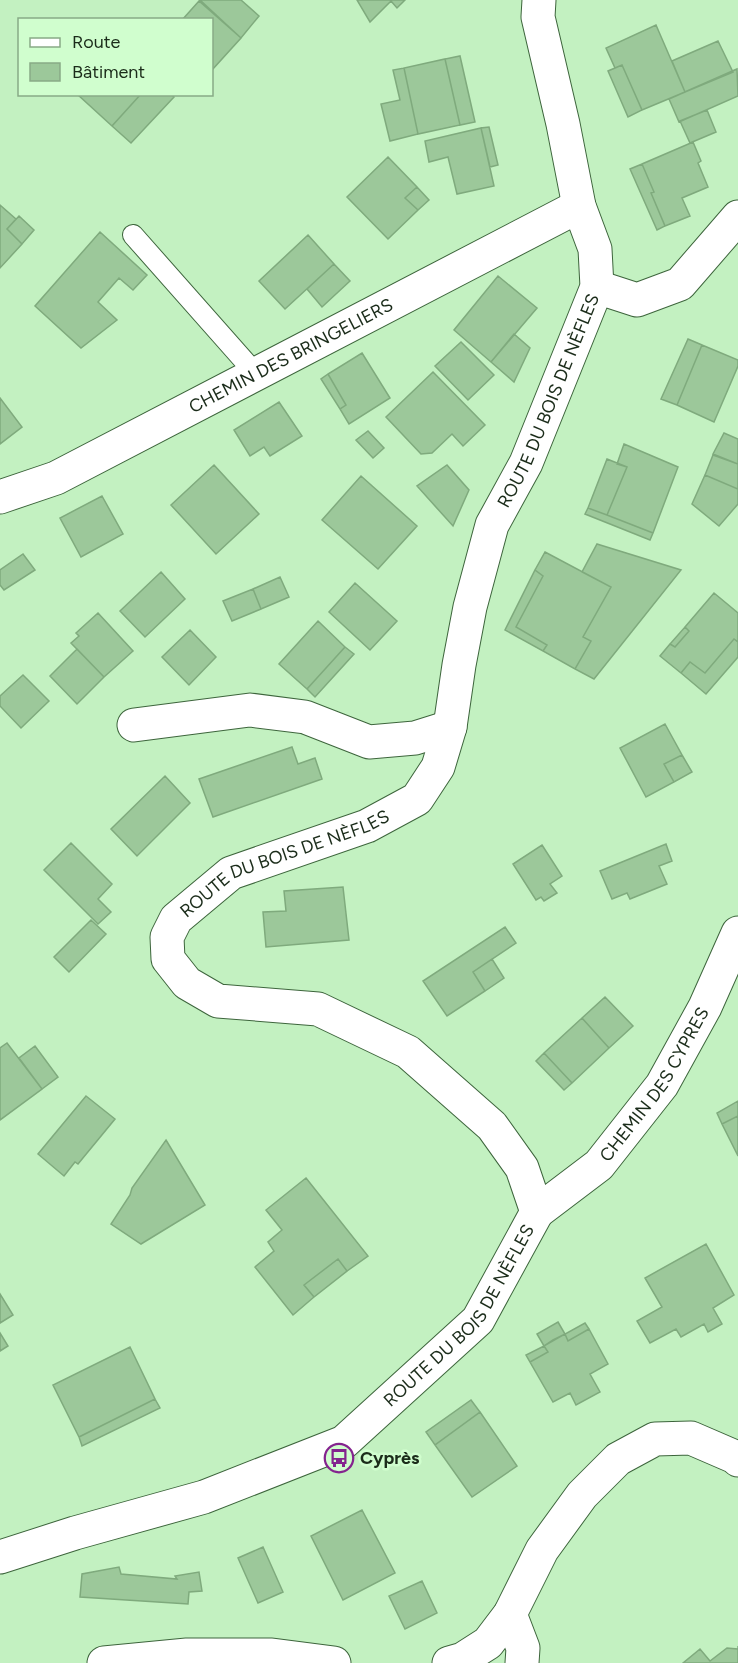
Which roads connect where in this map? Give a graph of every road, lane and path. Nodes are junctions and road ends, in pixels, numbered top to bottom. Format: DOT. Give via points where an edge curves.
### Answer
graph roads {
  1 [pos="539,0"];
  2 [pos="579,206"];
  3 [pos="738,217"];
  4 [pos="133,235"];
  5 [pos="597,287"];
  6 [pos="256,374"];
  7 [pos="0,497"];
  8 [pos="134,725"];
  9 [pos="450,727"];
  10 [pos="738,933"];
  11 [pos="537,1212"];
  12 [pos="738,1460"];
  13 [pos="0,1557"];
  14 [pos="510,1614"];
  15 [pos="104,1663"];
  16 [pos="334,1663"];
  17 [pos="449,1663"];
  18 [pos="522,1663"];
  1 -- 2 [label="street, ROUTE DU BOIS DE NÈFLES" via="538,17"];
  2 -- 5 [label="street, ROUTE DU BOIS DE NÈFLES" via="595,249"];
  2 -- 6 [label="street, CHEMIN DES BRINGELIERS"];
  3 -- 5 [label="street" via="680,284 637,300"];
  4 -- 6 [label="lane"];
  5 -- 9 [label="street, ROUTE DU BOIS DE NÈFLES" via="526,463 492,525 470,607"];
  6 -- 7 [label="street, CHEMIN DES BRINGELIERS" via="56,478"];
  8 -- 9 [label="street" via="250,710 305,717 369,742 415,738"];
  9 -- 11 [label="street, ROUTE DU BOIS DE NÈFLES" via="438,767 417,800 367,826 231,873 176,919 167,937 168,959 188,983 219,1001 318,1009 408,1052 492,1126 522,1168"];
  10 -- 11 [label="street, CHEMIN DES CYPRES" via="705,1007 662,1085 599,1165"];
  11 -- 13 [label="street, ROUTE DU BOIS DE NÈFLES" via="478,1320 344,1442 204,1497"];
  12 -- 14 [label="street" via="691,1438 655,1439 618,1459 582,1496 542,1550"];
  14 -- 17 [label="street" via="488,1643 464,1659"];
  14 -- 18 [label="street" via="523,1648"];
  15 -- 16 [label="street" via="198,1654 272,1655"];
}
